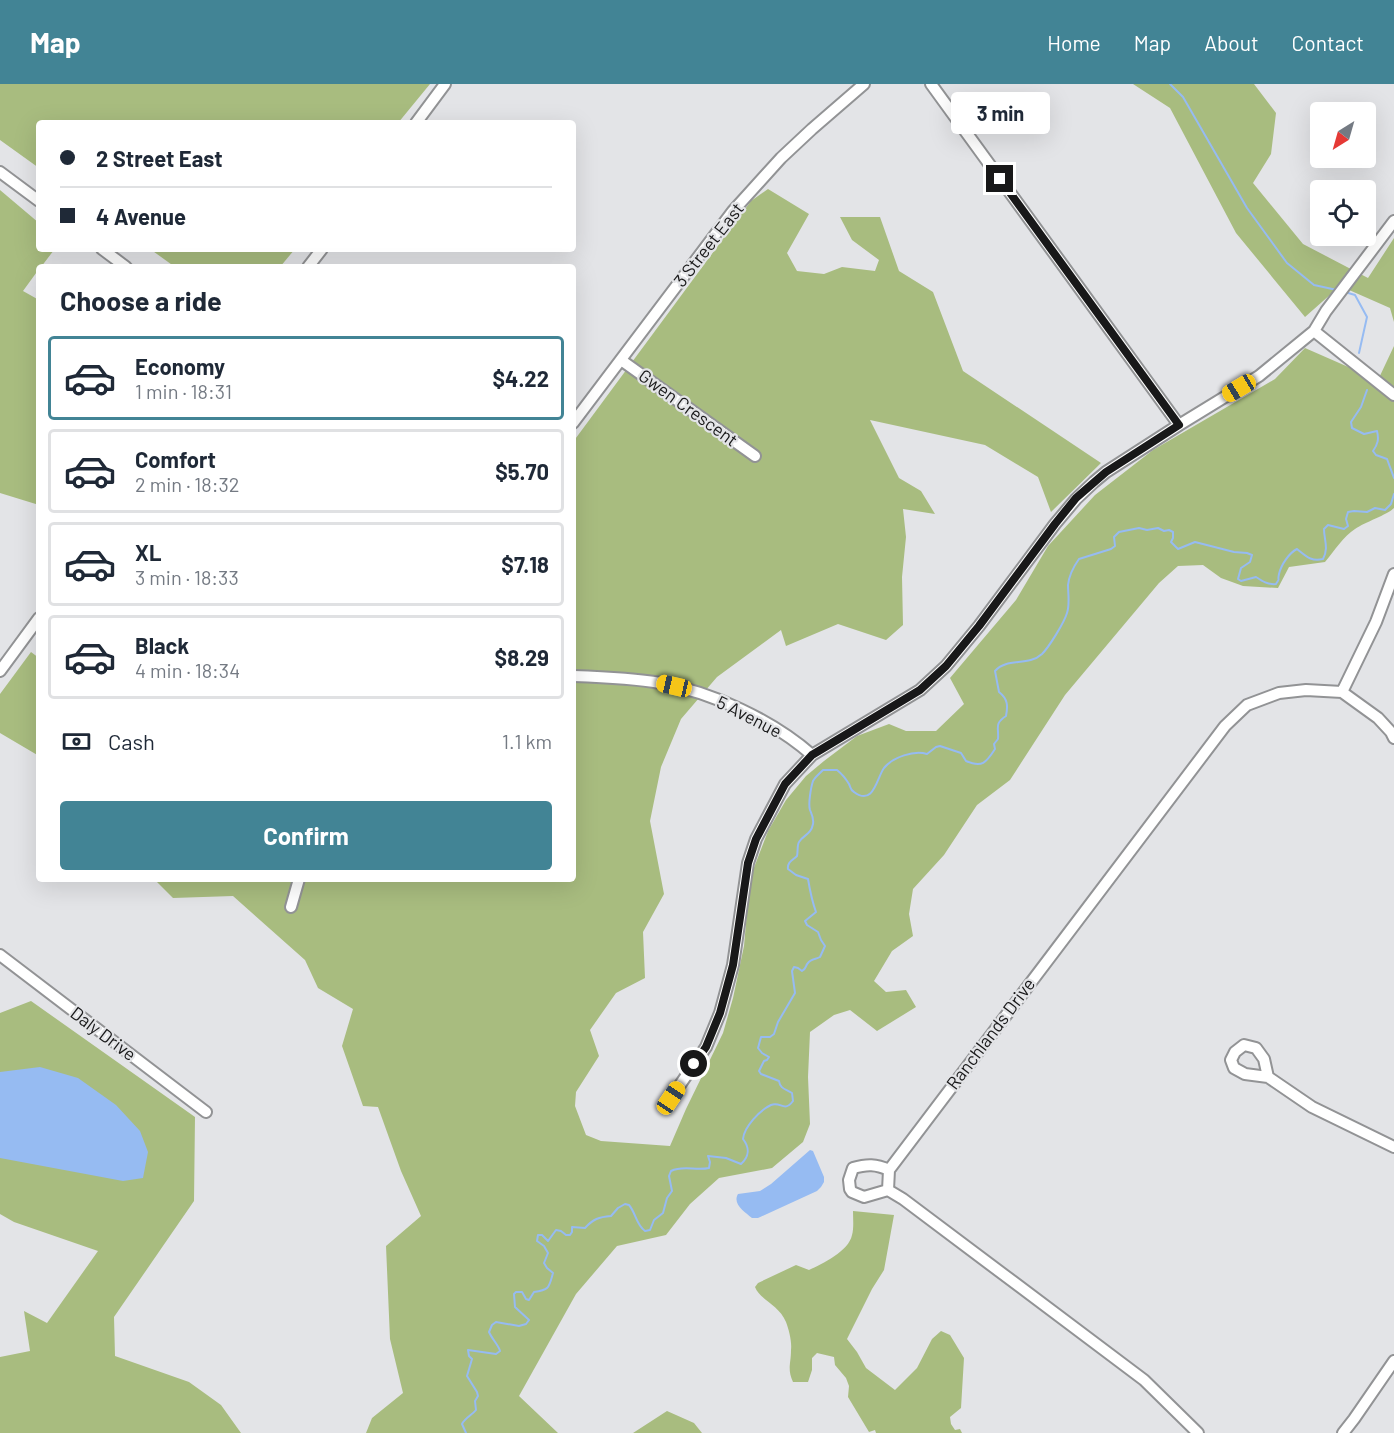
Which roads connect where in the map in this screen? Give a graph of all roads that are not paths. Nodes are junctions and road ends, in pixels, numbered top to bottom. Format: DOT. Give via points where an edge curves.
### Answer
graph roads {
  1 [pos="445,84"];
  2 [pos="864,84"];
  3 [pos="931,84"];
  4 [pos="418,120"];
  5 [pos="0,172"];
  6 [pos="36,199"];
  7 [pos="1394,220"];
  8 [pos="106,252"];
  9 [pos="122,264"];
  10 [pos="1314,332"];
  11 [pos="621,360"];
  12 [pos="1394,395"];
  13 [pos="576,419"];
  14 [pos="1179,425"];
  15 [pos="755,456"];
  16 [pos="1394,574"];
  17 [pos="36,622"];
  18 [pos="0,671"];
  19 [pos="576,676"];
  20 [pos="1342,692"];
  21 [pos="1394,738"];
  22 [pos="812,755"];
  23 [pos="298,882"];
  24 [pos="291,907"];
  25 [pos="0,955"];
  26 [pos="1268,1077"];
  27 [pos="671,1098"];
  28 [pos="206,1112"];
  29 [pos="1394,1148"];
  30 [pos="889,1170"];
  31 [pos="888,1190"];
  32 [pos="1394,1361"];
  33 [pos="1198,1433"];
  34 [pos="1343,1433"];
  1 -- 4 [label="street"];
  2 -- 11 [label="street, 3 Street East" via="781,159 733,211"];
  3 -- 14 [label="street"];
  5 -- 6 [label="street"];
  7 -- 10 [label="street"];
  8 -- 9 [label="street"];
  10 -- 12 [label="street"];
  10 -- 14 [label="street" via="1259,376"];
  11 -- 13 [label="street, 3 Street East"];
  11 -- 15 [label="street, Gwen Crescent"];
  14 -- 22 [label="street" via="1106,472 1076,498 979,626 920,690"];
  16 -- 20 [label="street"];
  17 -- 18 [label="street"];
  19 -- 22 [label="street, 5 Avenue" via="659,682 688,689 736,706 798,742"];
  20 -- 21 [label="street" via="1378,718"];
  20 -- 30 [label="street, Ranchlands Drive" via="1279,693 1247,705 1225,726"];
  22 -- 27 [label="street" via="785,784 756,839 748,863 733,965 720,1013 706,1047"];
  23 -- 24 [label="street"];
  25 -- 28 [label="street, Daly Drive"];
  26 -- 29 [label="street" via="1312,1107"];
  30 -- 31 [label="street"];
  30 -- 31 [label="street" via="867,1164 853,1168 849,1180 852,1192 864,1197"];
  31 -- 33 [label="street" via="1144,1380"];
  32 -- 34 [label="street"];
}
